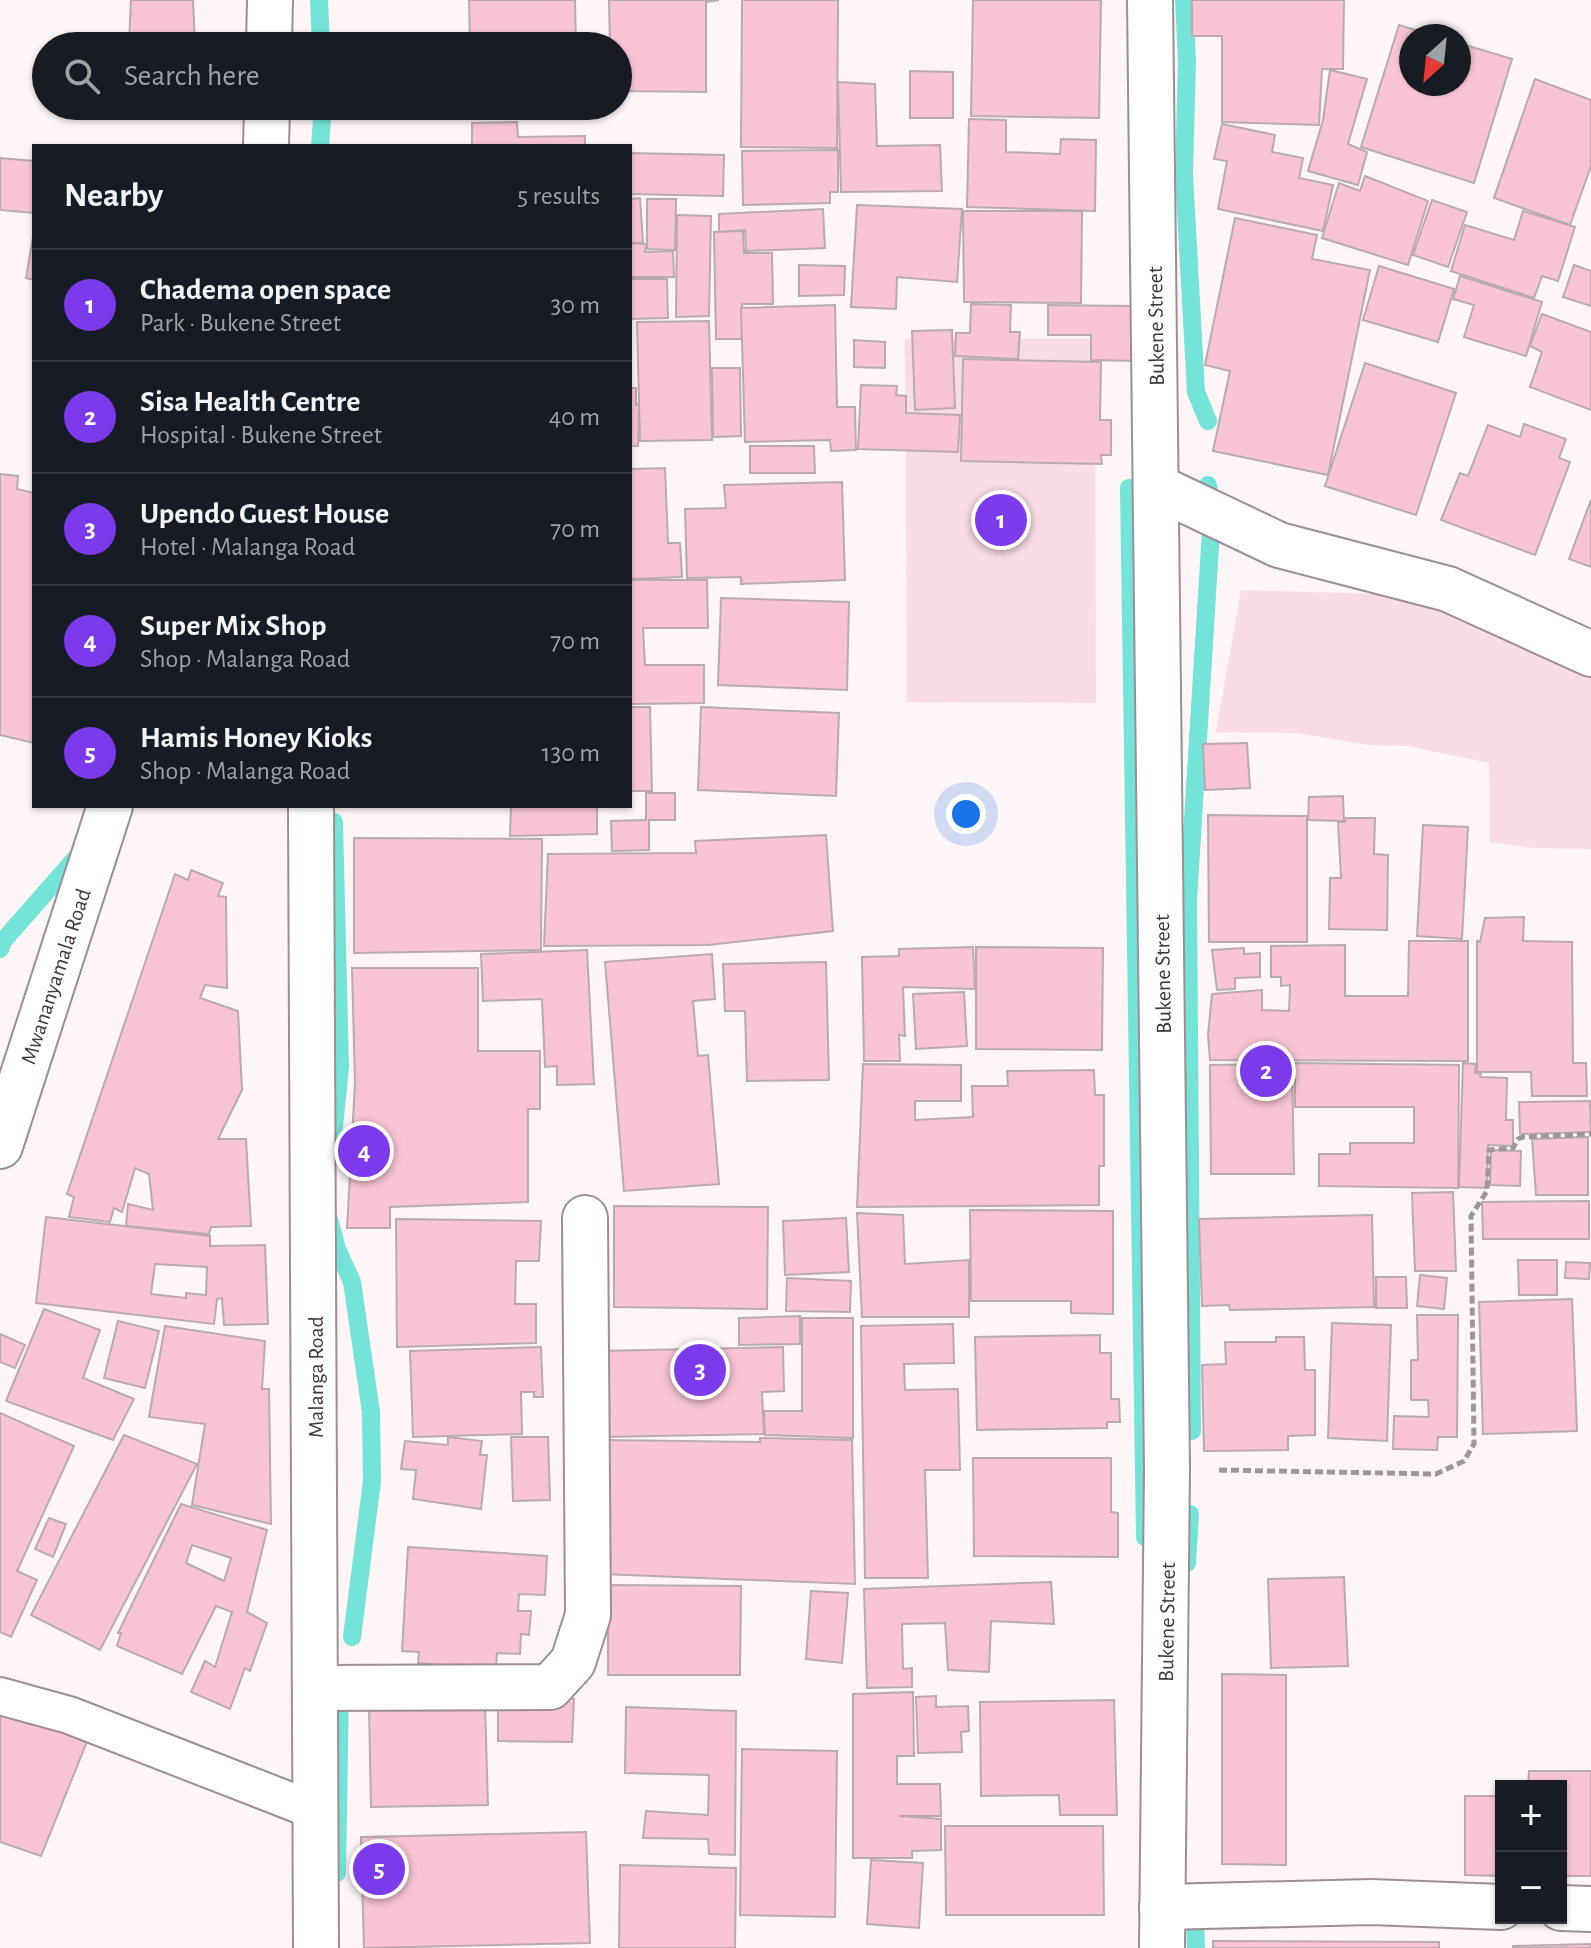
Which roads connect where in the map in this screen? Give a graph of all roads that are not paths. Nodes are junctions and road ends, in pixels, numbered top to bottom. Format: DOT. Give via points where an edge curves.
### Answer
graph roads {
  1 [pos="270,0"];
  2 [pos="1150,0"];
  3 [pos="269,32"];
  4 [pos="267,120"];
  5 [pos="266,144"];
  6 [pos="1157,487"];
  7 [pos="1591,654"];
  8 [pos="109,808"];
  9 [pos="311,808"];
  10 [pos="1,1141"];
  11 [pos="585,1218"];
  12 [pos="317,1688"];
  13 [pos="0,1696"];
  14 [pos="313,1810"];
  15 [pos="1495,1907"];
  16 [pos="1567,1908"];
  17 [pos="1591,1909"];
  18 [pos="1162,1927"];
  19 [pos="316,1948"];
  1 -- 3 [label="street"];
  2 -- 6 [label="street, Bukene Street"];
  4 -- 5 [label="street"];
  6 -- 7 [label="street" via="1279,545 1448,589"];
  6 -- 18 [label="street, Bukene Street" via="1167,1469"];
  8 -- 10 [label="street, Mwananyamala Road"];
  9 -- 12 [label="street, Malanga Road"];
  11 -- 12 [label="street" via="588,1615 573,1662 550,1687"];
  12 -- 14 [label="street, Malanga Road"];
  13 -- 14 [label="lane" via="69,1715"];
  14 -- 19 [label="street, Malanga Road"];
  15 -- 18 [label="street" via="1371,1902"];
  16 -- 17 [label="street"];
}
